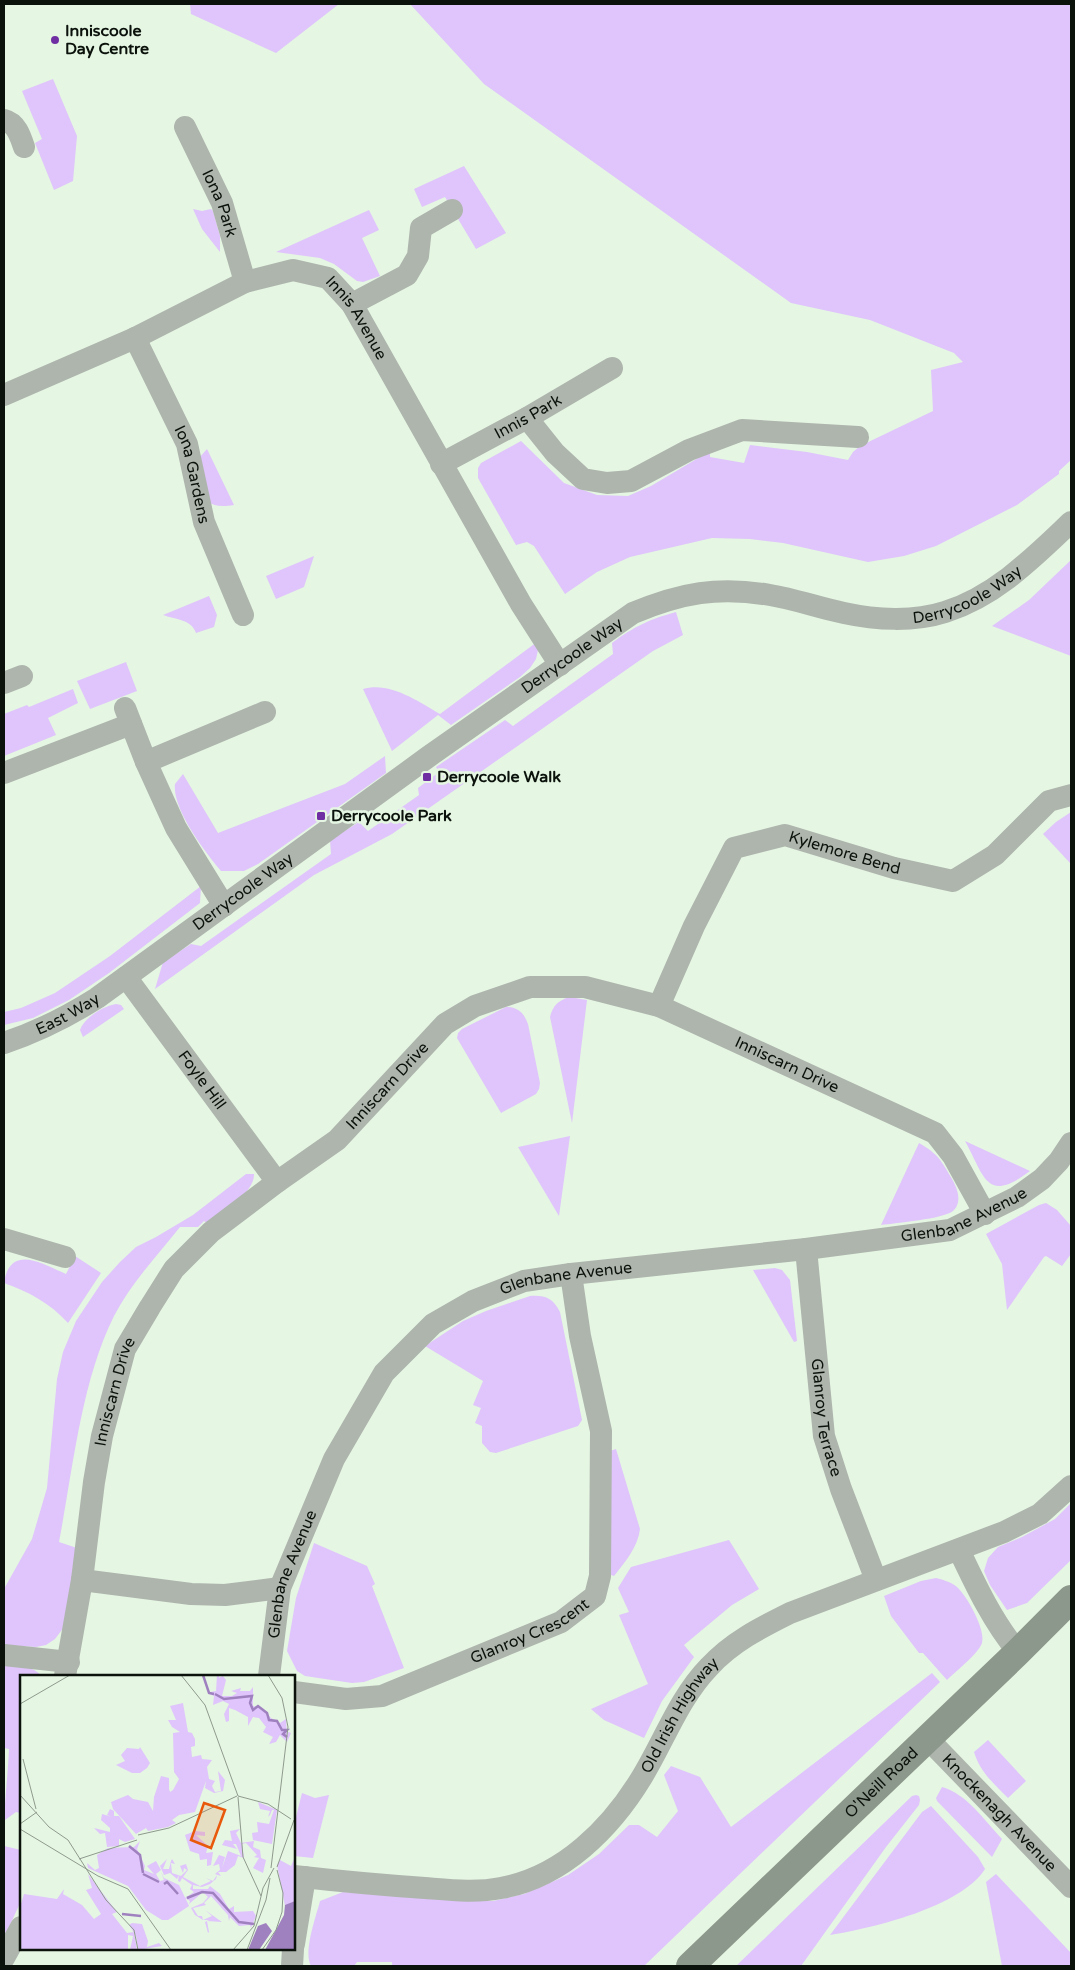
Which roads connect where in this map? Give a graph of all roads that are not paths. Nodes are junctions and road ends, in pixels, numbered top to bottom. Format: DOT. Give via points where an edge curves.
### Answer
graph roads {
  1 [pos="4,120"];
  2 [pos="185,127"];
  3 [pos="24,147"];
  4 [pos="452,210"];
  5 [pos="245,282"];
  6 [pos="352,304"];
  7 [pos="135,338"];
  8 [pos="612,368"];
  9 [pos="4,395"];
  10 [pos="528,418"];
  11 [pos="858,437"];
  12 [pos="441,464"];
  13 [pos="1071,522"];
  14 [pos="243,615"];
  15 [pos="560,665"];
  16 [pos="265,712"];
  17 [pos="146,762"];
  18 [pos="4,773"];
  19 [pos="1071,795"];
  20 [pos="224,906"];
  21 [pos="126,977"];
  22 [pos="659,1006"];
  23 [pos="4,1043"];
  24 [pos="1071,1142"];
  25 [pos="276,1182"];
  26 [pos="985,1214"];
  27 [pos="4,1240"];
  28 [pos="806,1249"];
  29 [pos="65,1257"];
  30 [pos="571,1274"];
  31 [pos="1071,1486"];
  32 [pos="959,1550"];
  33 [pos="82,1580"];
  34 [pos="876,1580"];
  35 [pos="280,1588"];
  36 [pos="1071,1599"];
  37 [pos="1018,1652"];
  38 [pos="4,1655"];
  39 [pos="67,1669"];
  40 [pos="269,1675"];
  41 [pos="295,1692"];
  42 [pos="927,1738"];
  43 [pos="300,1877"];
  44 [pos="1071,1887"];
  45 [pos="20,1929"];
  46 [pos="295,1933"];
  47 [pos="293,1950"];
  48 [pos="4,1958"];
  49 [pos="292,1966"];
  50 [pos="690,1966"];
  1 -- 3 [label="street" via="12,122"];
  2 -- 5 [label="street, Iona Park" via="222,203"];
  4 -- 6 [label="street" via="420,228 418,256 407,275"];
  5 -- 6 [label="street, Innis Avenue" via="293,270 328,278"];
  5 -- 7 [label="street, Innis Avenue"];
  6 -- 12 [label="street, Innis Avenue"];
  7 -- 9 [label="street, Innis Avenue"];
  7 -- 14 [label="street, Iona Gardens" via="187,444 204,522"];
  8 -- 10 [label="street, Innis Park"];
  10 -- 11 [label="street" via="556,453 584,479 607,483 631,481 689,450 742,430"];
  10 -- 12 [label="street, Innis Park"];
  12 -- 15 [label="street, Innis Avenue"];
  13 -- 15 [label="street, Derrycoole Way" via="1028,563 998,585 945,612 914,618 882,618 844,614 771,595 718,591 690,594 633,613"];
  15 -- 20 [label="street, Derrycoole Way"];
  16 -- 17 [label="street"];
  17 -- 18 [label="street" via="128,716"];
  17 -- 20 [label="street" via="176,828"];
  19 -- 22 [label="street, Kylemore Bend" via="1049,801 995,855 953,881 894,868 785,835 734,848 694,926"];
  20 -- 21 [label="street, Derrycoole Way"];
  21 -- 23 [label="street, East Way" via="66,1018"];
  21 -- 25 [label="street, Foyle Hill"];
  22 -- 25 [label="street, Inniscarn Drive" via="585,988 530,987 475,1006 446,1024 337,1140"];
  22 -- 26 [label="street, Inniscarn Drive" via="935,1133 953,1156"];
  24 -- 26 [label="street, Glenbane Avenue" via="1042,1179"];
  25 -- 33 [label="street, Inniscarn Drive" via="211,1232 174,1269 126,1349 102,1436"];
  26 -- 28 [label="street, Glenbane Avenue" via="950,1230"];
  27 -- 29 [label="street"];
  28 -- 30 [label="street, Glenbane Avenue"];
  28 -- 34 [label="street, Glanroy Terrace" via="824,1436"];
  30 -- 35 [label="street, Glenbane Avenue" via="524,1281 473,1301 433,1324 384,1373 334,1459"];
  30 -- 41 [label="street, Glanroy Crescent" via="580,1336 601,1431 600,1576 595,1596 561,1622 382,1696 346,1699"];
  31 -- 32 [label="street, Old Irish Highway" via="1040,1514"];
  32 -- 34 [label="street, Old Irish Highway"];
  32 -- 37 [label="street" via="983,1599"];
  33 -- 35 [label="street" via="191,1594 225,1595"];
  33 -- 39 [label="street, Inniscarn Drive"];
  34 -- 43 [label="street, Old Irish Highway" via="790,1612 734,1644 708,1667 696,1683 642,1776 605,1827 585,1847 533,1878 502,1888 470,1891"];
  35 -- 40 [label="street, Glenbane Avenue"];
  36 -- 37 [label="main road, O'Neill Road"];
  37 -- 42 [label="main road, O'Neill Road"];
  38 -- 39 [label="street"];
  42 -- 44 [label="street, Knockenagh Avenue"];
  42 -- 50 [label="main road, O'Neill Road"];
  43 -- 46 [label="street"];
  45 -- 48 [label="street"];
  47 -- 49 [label="street"];
}
